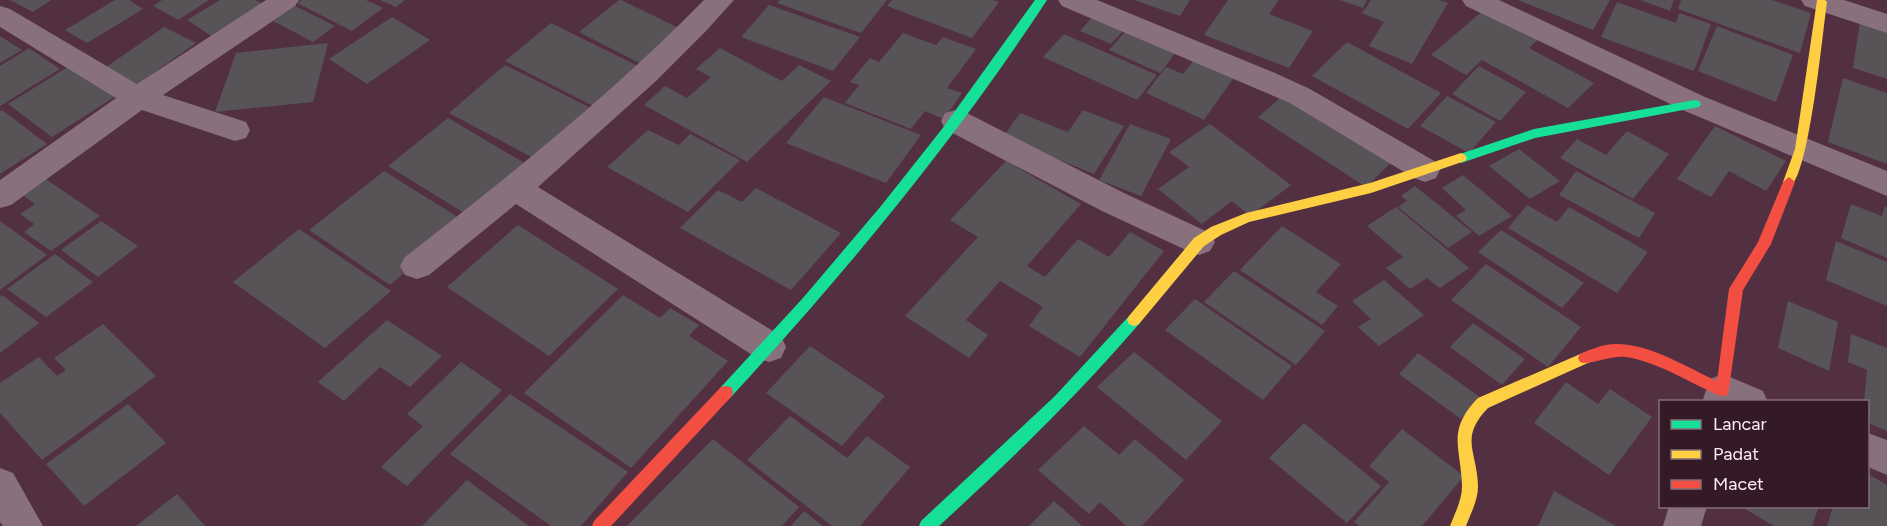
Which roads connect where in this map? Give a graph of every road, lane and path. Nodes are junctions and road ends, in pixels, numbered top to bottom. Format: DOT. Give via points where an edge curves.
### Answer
graph roads {
  1 [pos="720,0"];
  2 [pos="1041,0"];
  3 [pos="1072,0"];
  4 [pos="1476,0"];
  5 [pos="278,1"];
  6 [pos="1818,1"];
  7 [pos="0,15"];
  8 [pos="1887,24"];
  9 [pos="138,98"];
  10 [pos="1695,104"];
  11 [pos="956,121"];
  12 [pos="235,130"];
  13 [pos="1801,149"];
  14 [pos="1425,170"];
  15 [pos="1887,184"];
  16 [pos="515,188"];
  17 [pos="0,196"];
  18 [pos="1199,242"];
  19 [pos="417,266"];
  20 [pos="769,347"];
  21 [pos="1731,398"];
  22 [pos="1869,450"];
  23 [pos="1887,458"];
  24 [pos="0,486"];
  25 [pos="1688,508"];
  26 [pos="24,526"];
  27 [pos="600,526"];
  28 [pos="927,526"];
  29 [pos="1458,526"];
  30 [pos="1682,526"];
  1 -- 16 [label="street" via="622,97"];
  2 -- 11 [label="street"];
  3 -- 14 [label="street" via="1274,84 1335,115"];
  4 -- 10 [label="street"];
  5 -- 9 [label="street"];
  6 -- 8 [label="street"];
  6 -- 13 [label="street"];
  7 -- 9 [label="street"];
  9 -- 12 [label="street"];
  9 -- 17 [label="street"];
  10 -- 13 [label="street"];
  10 -- 14 [label="street" via="1534,134"];
  11 -- 18 [label="street"];
  11 -- 20 [label="street" via="862,240"];
  13 -- 15 [label="street"];
  13 -- 21 [label="street" via="1764,244 1736,290"];
  14 -- 18 [label="street" via="1371,188 1246,218"];
  16 -- 19 [label="street"];
  16 -- 20 [label="street"];
  18 -- 28 [label="street" via="1100,362 1037,426"];
  20 -- 27 [label="street"];
  21 -- 29 [label="street" via="1619,350 1597,353 1483,403 1473,410 1464,433 1469,499"];
  22 -- 23 [label="street"];
  24 -- 26 [label="street"];
  25 -- 30 [label="street"];
}
